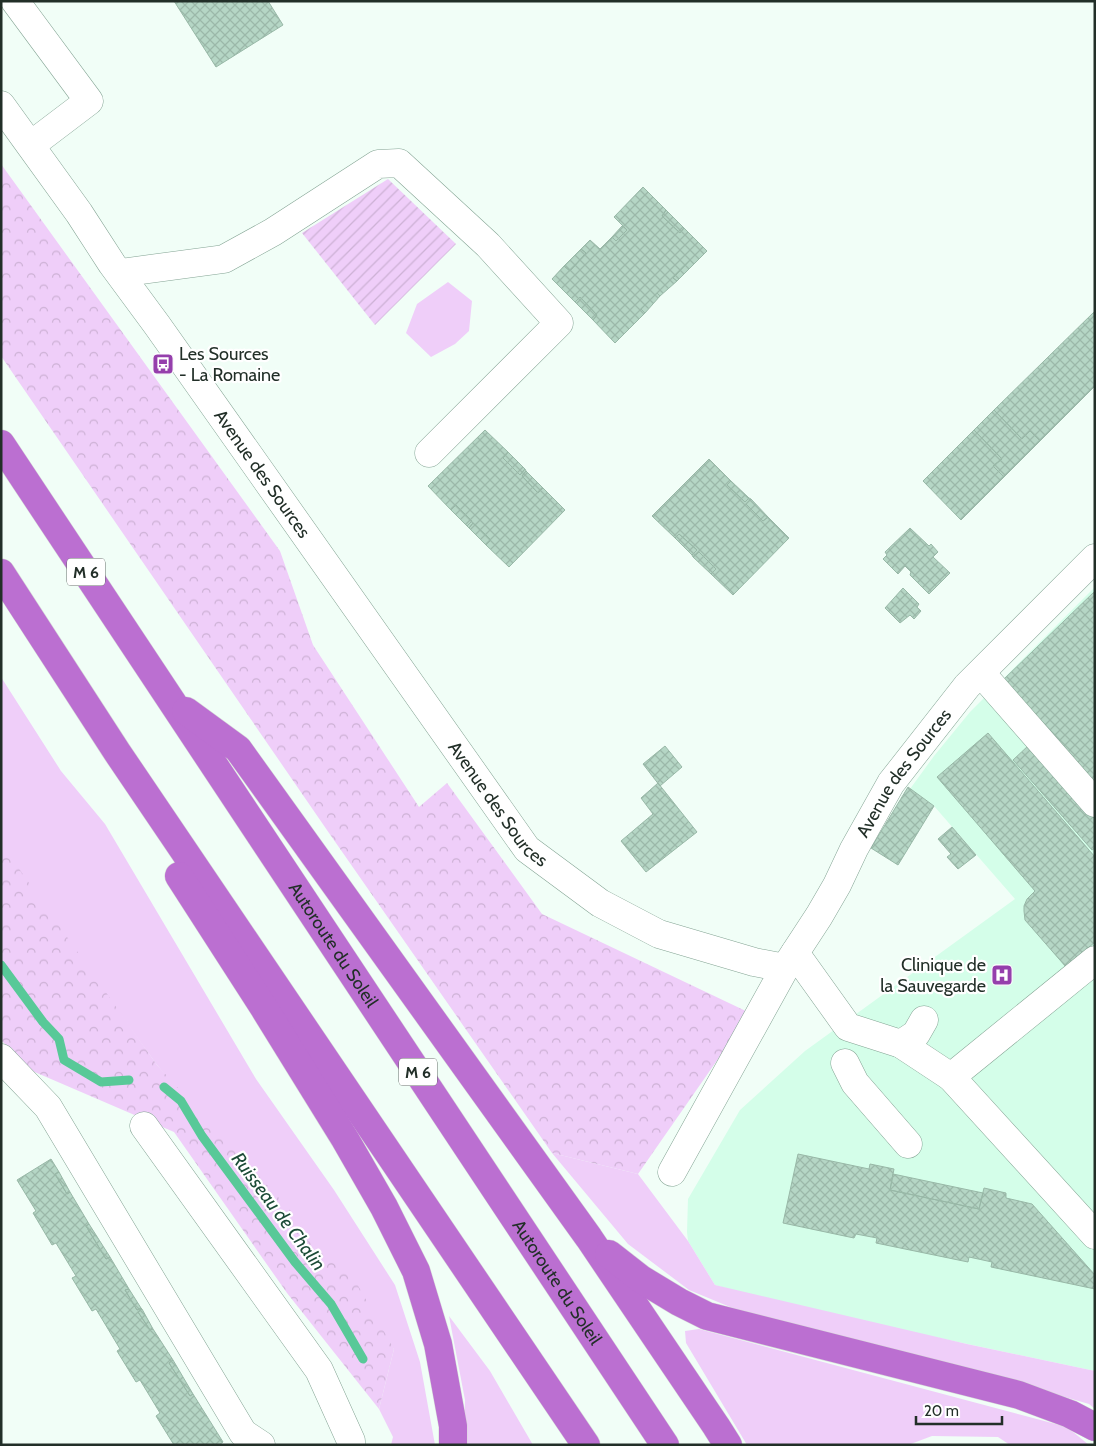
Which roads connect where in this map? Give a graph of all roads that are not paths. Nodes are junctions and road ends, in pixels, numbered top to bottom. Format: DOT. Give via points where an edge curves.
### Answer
graph roads {
  1 [pos="15,1"];
  2 [pos="1,105"];
  3 [pos="30,146"];
  4 [pos="120,273"];
  5 [pos="1,444"];
  6 [pos="429,453"];
  7 [pos="1095,558"];
  8 [pos="1,573"];
  9 [pos="981,673"];
  10 [pos="170,700"];
  11 [pos="117,752"];
  12 [pos="1095,803"];
  13 [pos="790,960"];
  14 [pos="1095,960"];
  15 [pos="924,1020"];
  16 [pos="901,1044"];
  17 [pos="1,1058"];
  18 [pos="845,1063"];
  19 [pos="950,1077"];
  20 [pos="144,1126"];
  21 [pos="908,1144"];
  22 [pos="672,1172"];
  23 [pos="1095,1235"];
  24 [pos="589,1238"];
  25 [pos="1095,1427"];
  26 [pos="261,1445"];
  27 [pos="351,1445"];
  28 [pos="453,1445"];
  29 [pos="586,1445"];
  30 [pos="665,1445"];
  31 [pos="728,1445"];
  1 -- 3 [label="street" via="89,100"];
  2 -- 3 [label="street, Avenue des Sources"];
  3 -- 4 [label="street, Avenue des Sources"];
  4 -- 6 [label="street" via="224,260 378,164 399,163 488,245 559,323"];
  4 -- 13 [label="street, Avenue des Sources" via="527,849 600,903 660,934 754,962"];
  5 -- 10 [label="highway, Autoroute du Soleil / M 6"];
  7 -- 9 [label="street, Avenue des Sources"];
  8 -- 11 [label="highway"];
  9 -- 12 [label="street"];
  9 -- 13 [label="street, Avenue des Sources" via="967,686 891,783 837,885"];
  10 -- 24 [label="highway" via="238,749"];
  10 -- 30 [label="highway, Autoroute du Soleil / M 6"];
  11 -- 28 [label="highway" via="174,867 345,1139 416,1271 438,1344 453,1426"];
  11 -- 29 [label="highway"];
  13 -- 16 [label="street" via="848,1027"];
  13 -- 22 [label="street"];
  14 -- 19 [label="street"];
  15 -- 16 [label="street" via="916,1034"];
  16 -- 19 [label="street"];
  17 -- 26 [label="street" via="48,1107 243,1433"];
  18 -- 21 [label="street" via="855,1083"];
  19 -- 23 [label="street"];
  20 -- 27 [label="street" via="319,1370"];
  24 -- 25 [label="highway" via="641,1279 707,1316 1020,1395"];
  24 -- 31 [label="highway"];
}
